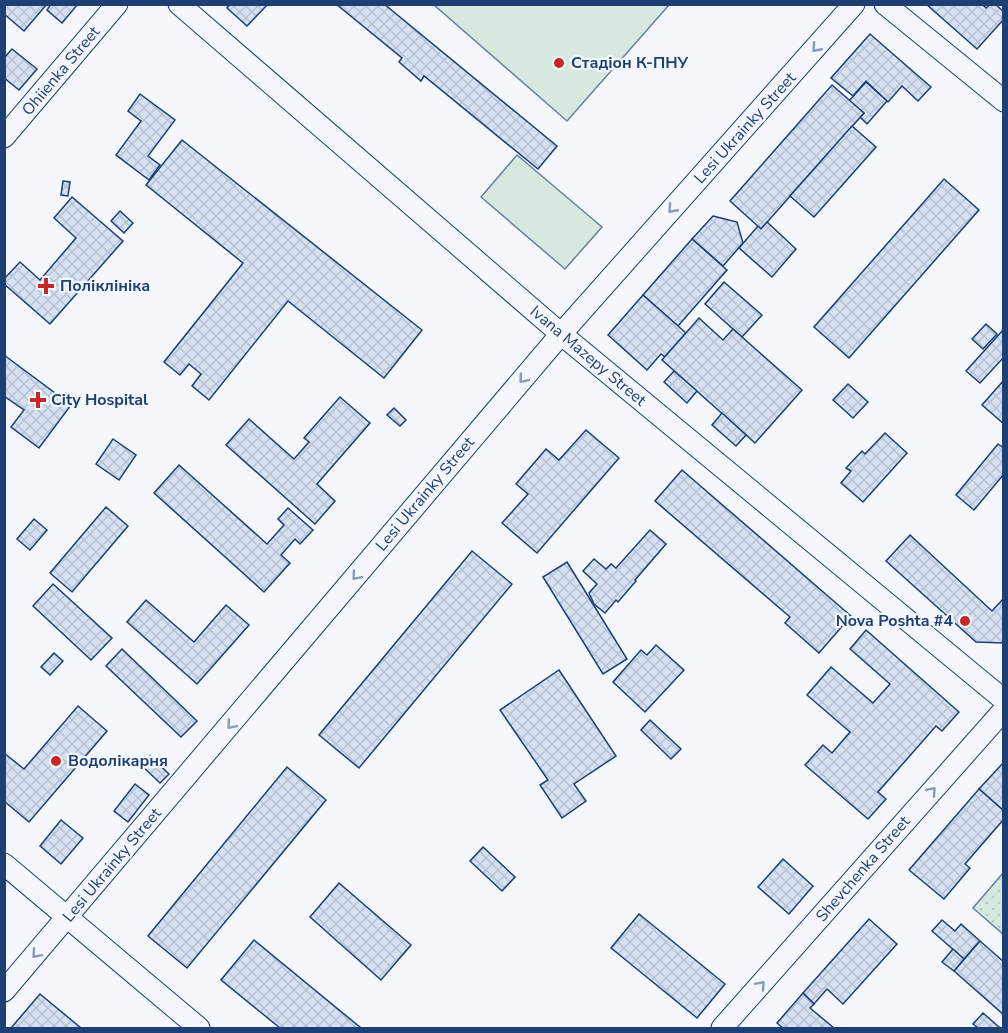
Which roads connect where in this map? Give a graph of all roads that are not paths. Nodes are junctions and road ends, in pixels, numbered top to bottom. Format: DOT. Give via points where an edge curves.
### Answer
graph roads {
  1 [pos="117,4"];
  2 [pos="179,4"];
  3 [pos="855,4"];
  4 [pos="885,4"];
  5 [pos="1004,101"];
  6 [pos="4,138"];
  7 [pos="561,334"];
  8 [pos="1004,700"];
  9 [pos="1004,710"];
  10 [pos="4,864"];
  11 [pos="68,917"];
  12 [pos="4,991"];
  13 [pos="735,1024"];
  14 [pos="199,1029"];
  1 -- 6 [label="street, Ohiienka Street"];
  2 -- 7 [label="street, Ivana Mazepy Street"];
  3 -- 7 [label="street, Lesi Ukrainky Street, one-way"];
  4 -- 5 [label="street"];
  7 -- 8 [label="street, Ivana Mazepy Street"];
  7 -- 11 [label="street, Lesi Ukrainky Street, one-way"];
  13 -- 9 [label="street, Shevchenka Street, one-way"];
  10 -- 11 [label="street"];
  11 -- 12 [label="street, Lesi Ukrainky Street, one-way"];
  11 -- 14 [label="street"];
}
